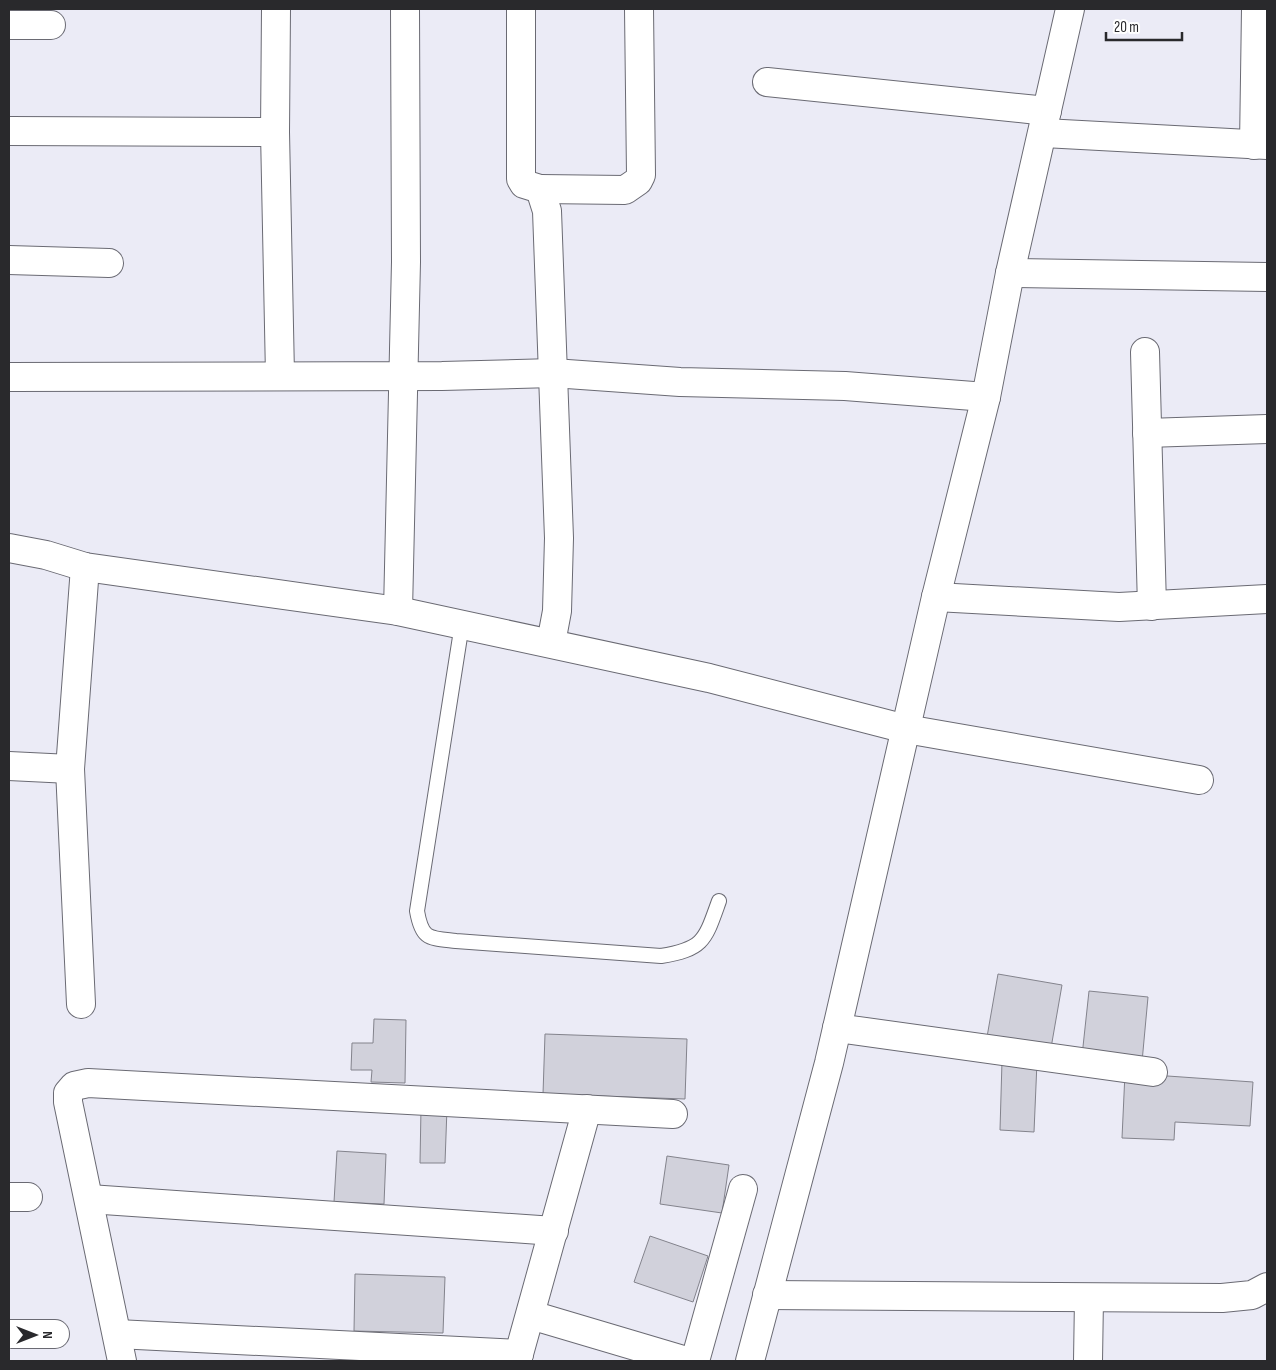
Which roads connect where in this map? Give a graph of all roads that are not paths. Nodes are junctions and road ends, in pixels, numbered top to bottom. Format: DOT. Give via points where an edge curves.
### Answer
graph roads {
  1 [pos="276,9"];
  2 [pos="405,9"];
  3 [pos="521,9"];
  4 [pos="639,9"];
  5 [pos="1070,9"];
  6 [pos="1256,9"];
  7 [pos="9,25"];
  8 [pos="51,25"];
  9 [pos="768,82"];
  10 [pos="1045,122"];
  11 [pos="9,131"];
  12 [pos="275,132"];
  13 [pos="1260,145"];
  14 [pos="540,190"];
  15 [pos="9,260"];
  16 [pos="109,263"];
  17 [pos="1010,273"];
  18 [pos="1267,277"];
  19 [pos="1145,352"];
  20 [pos="553,373"];
  21 [pos="280,375"];
  22 [pos="404,375"];
  23 [pos="9,377"];
  24 [pos="986,397"];
  25 [pos="1267,429"];
  26 [pos="1147,433"];
  27 [pos="9,548"];
  28 [pos="85,567"];
  29 [pos="936,597"];
  30 [pos="1267,599"];
  31 [pos="1152,606"];
  32 [pos="398,612"];
  33 [pos="462,624"];
  34 [pos="551,643"];
  35 [pos="906,729"];
  36 [pos="9,766"];
  37 [pos="70,769"];
  38 [pos="1199,780"];
  39 [pos="719,901"];
  40 [pos="81,1004"];
  41 [pos="837,1028"];
  42 [pos="1152,1072"];
  43 [pos="587,1109"];
  44 [pos="673,1114"];
  45 [pos="743,1189"];
  46 [pos="89,1199"];
  47 [pos="554,1231"];
  48 [pos="1267,1287"];
  49 [pos="768,1296"];
  50 [pos="1088,1298"];
  51 [pos="531,1315"];
  52 [pos="9,1334"];
  53 [pos="55,1334"];
  54 [pos="117,1334"];
  55 [pos="518,1358"];
  56 [pos="122,1361"];
  57 [pos="686,1361"];
  58 [pos="695,1361"];
  59 [pos="750,1361"];
  60 [pos="1088,1361"];
  1 -- 12 [label="street"];
  2 -- 22 [label="street"];
  3 -- 14 [label="street" via="520,171 524,184"];
  4 -- 14 [label="street" via="641,175 638,182 625,190"];
  5 -- 10 [label="street"];
  6 -- 13 [label="street"];
  7 -- 8 [label="street"];
  9 -- 10 [label="street"];
  10 -- 13 [label="street"];
  10 -- 17 [label="street"];
  11 -- 12 [label="street"];
  12 -- 21 [label="street"];
  14 -- 20 [label="street" via="547,211"];
  15 -- 16 [label="street"];
  17 -- 18 [label="street"];
  17 -- 24 [label="street"];
  19 -- 26 [label="street"];
  20 -- 22 [label="street"];
  20 -- 24 [label="street" via="680,382 844,386"];
  20 -- 34 [label="street" via="560,538 557,612"];
  21 -- 22 [label="street"];
  21 -- 23 [label="street"];
  22 -- 32 [label="street"];
  24 -- 29 [label="street"];
  25 -- 26 [label="street"];
  26 -- 31 [label="street"];
  27 -- 28 [label="street"];
  28 -- 32 [label="street"];
  28 -- 37 [label="street"];
  29 -- 31 [label="street"];
  29 -- 35 [label="street"];
  30 -- 31 [label="street"];
  32 -- 33 [label="street"];
  33 -- 34 [label="street"];
  33 -- 39 [label="lane" via="417,910 424,935 456,941 661,956 681,953 702,942"];
  34 -- 35 [label="street" via="709,678"];
  35 -- 38 [label="street"];
  35 -- 41 [label="street"];
  36 -- 37 [label="street"];
  37 -- 40 [label="street"];
  41 -- 42 [label="street"];
  41 -- 49 [label="street"];
  43 -- 44 [label="street"];
  43 -- 46 [label="street" via="82,1083 68,1093 68,1102"];
  43 -- 47 [label="street"];
  45 -- 58 [label="street"];
  46 -- 47 [label="street"];
  46 -- 54 [label="street"];
  47 -- 51 [label="street"];
  48 -- 50 [label="street" via="1252,1296 1238,1297"];
  49 -- 50 [label="street"];
  49 -- 59 [label="street"];
  50 -- 60 [label="street"];
  51 -- 55 [label="street"];
  51 -- 57 [label="street"];
  52 -- 53 [label="street"];
  54 -- 55 [label="street"];
  54 -- 56 [label="street"];
}
